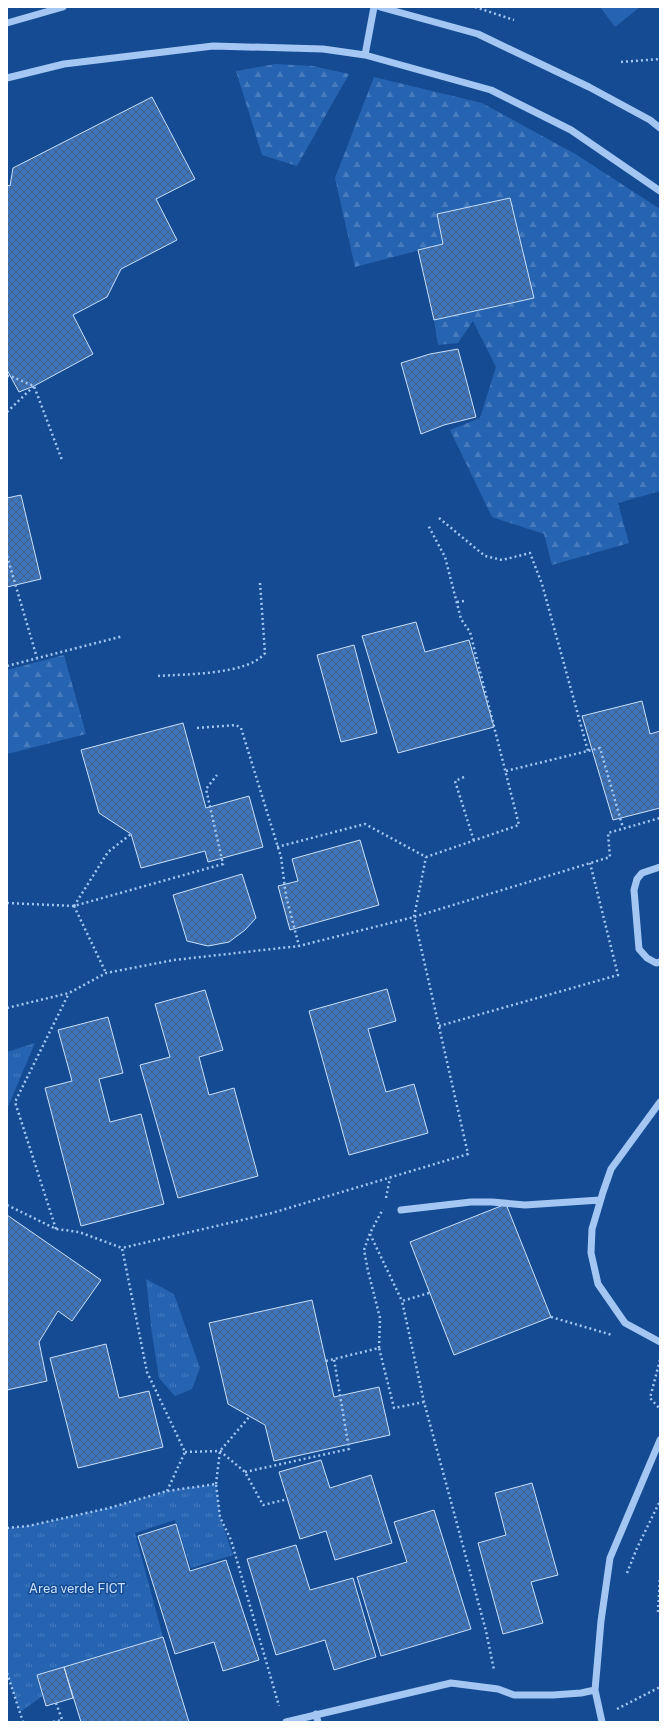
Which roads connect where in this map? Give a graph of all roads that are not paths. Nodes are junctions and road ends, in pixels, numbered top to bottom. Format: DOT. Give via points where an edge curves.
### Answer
graph roads {
  1 [pos="63,7"];
  2 [pos="374,7"];
  3 [pos="380,7"];
  4 [pos="7,23"];
  5 [pos="365,55"];
  6 [pos="7,78"];
  7 [pos="660,128"];
  8 [pos="660,191"];
  9 [pos="660,867"];
  10 [pos="660,962"];
  11 [pos="660,1102"];
  12 [pos="600,1200"];
  13 [pos="401,1210"];
  14 [pos="660,1342"];
  15 [pos="660,1440"];
  16 [pos="595,1690"];
  17 [pos="316,1714"];
  18 [pos="286,1722"];
  19 [pos="318,1722"];
  20 [pos="602,1722"];
  1 -- 4 [label="street"];
  2 -- 5 [label="street"];
  3 -- 7 [label="street" via="478,34 589,87"];
  5 -- 6 [label="street" via="323,48 213,46 64,64"];
  5 -- 8 [label="street" via="491,90 571,130"];
  9 -- 10 [label="street" via="642,873 634,890 639,949 647,958"];
  11 -- 12 [label="street" via="612,1169"];
  12 -- 13 [label="street" via="525,1205 470,1202"];
  12 -- 14 [label="street" via="592,1235 591,1253 598,1284 625,1323"];
  15 -- 16 [label="street" via="610,1558"];
  16 -- 17 [label="street" via="552,1696 514,1695 498,1689 451,1683"];
  16 -- 20 [label="street"];
  17 -- 18 [label="street"];
  17 -- 19 [label="street"];
}
